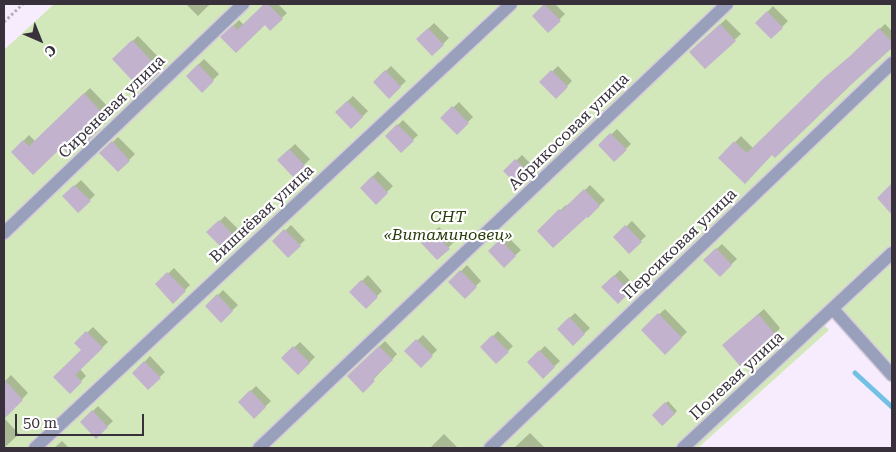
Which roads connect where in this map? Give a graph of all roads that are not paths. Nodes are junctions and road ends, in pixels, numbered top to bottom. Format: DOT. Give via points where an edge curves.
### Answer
graph roads {
  1 [pos="243,4"];
  2 [pos="511,4"];
  3 [pos="727,4"];
  4 [pos="892,63"];
  5 [pos="4,233"];
  6 [pos="892,253"];
  7 [pos="833,309"];
  8 [pos="892,375"];
  9 [pos="36,448"];
  10 [pos="259,448"];
  11 [pos="490,448"];
  12 [pos="683,448"];
  1 -- 5 [label="street, Сиреневая улица"];
  2 -- 9 [label="street, Вишнёвая улица"];
  3 -- 10 [label="street, Абрикосовая улица"];
  4 -- 11 [label="street, Персиковая улица"];
  6 -- 7 [label="street, Полевая улица"];
  7 -- 8 [label="street"];
  7 -- 12 [label="street, Полевая улица"];
}
